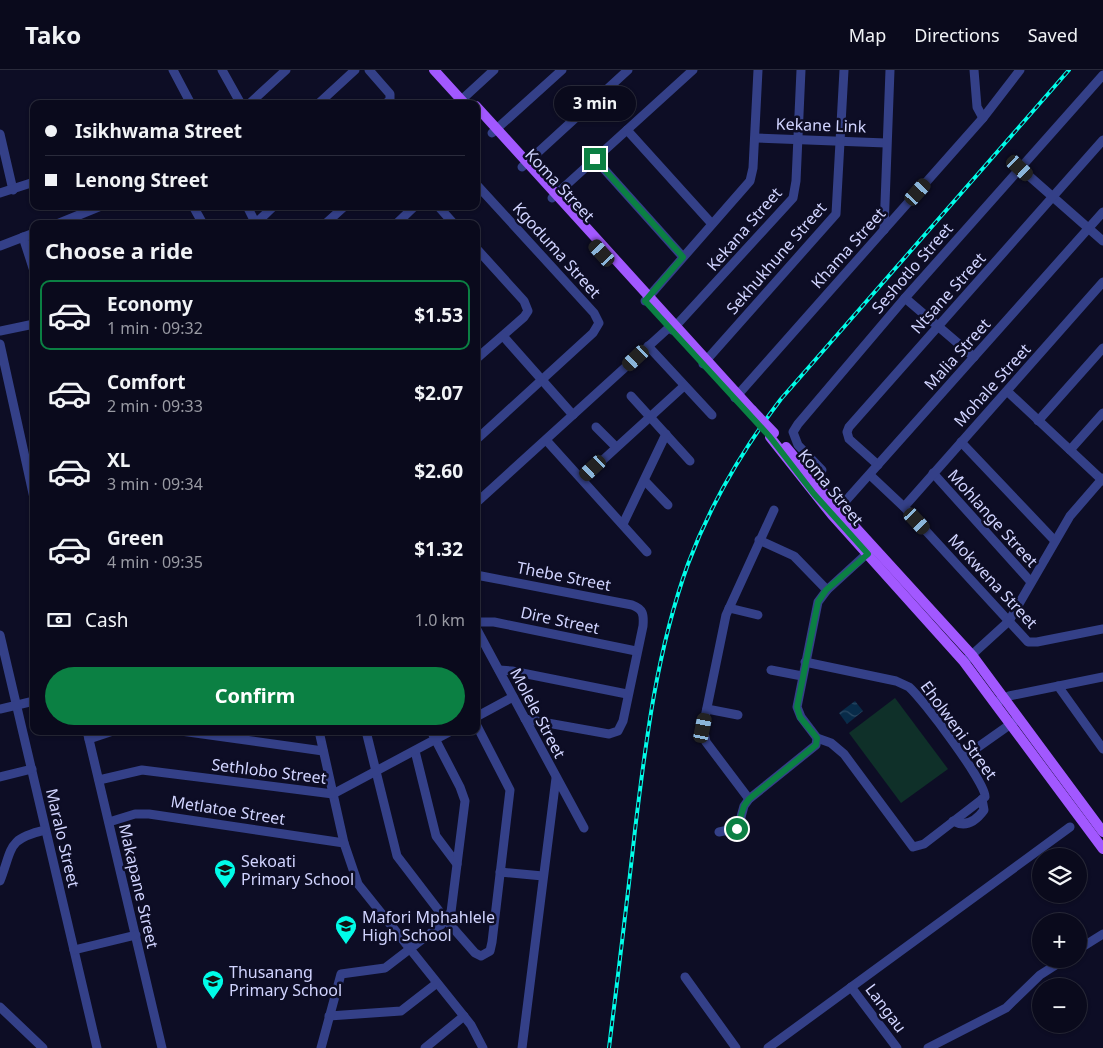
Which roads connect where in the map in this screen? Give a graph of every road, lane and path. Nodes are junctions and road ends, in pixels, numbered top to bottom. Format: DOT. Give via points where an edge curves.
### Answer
graph roads {
  1 [pos="173,70"];
  2 [pos="222,70"];
  3 [pos="286,70"];
  4 [pos="355,70"];
  5 [pos="369,70"];
  6 [pos="434,70"];
  7 [pos="443,70"];
  8 [pos="494,70"];
  9 [pos="562,70"];
  10 [pos="628,70"];
  11 [pos="693,70"];
  12 [pos="758,70"];
  13 [pos="801,70"];
  14 [pos="844,70"];
  15 [pos="890,70"];
  16 [pos="974,70"];
  17 [pos="1020,70"];
  18 [pos="1103,75"];
  19 [pos="189,100"];
  20 [pos="239,100"];
  21 [pos="253,100"];
  22 [pos="322,100"];
  23 [pos="390,100"];
  24 [pos="462,100"];
  25 [pos="462,100"];
  26 [pos="464,100"];
  27 [pos="480,112"];
  28 [pos="982,118"];
  29 [pos="480,119"];
  30 [pos="627,130"];
  31 [pos="494,131"];
  32 [pos="0,134"];
  33 [pos="755,138"];
  34 [pos="799,138"];
  35 [pos="1103,140"];
  36 [pos="841,141"];
  37 [pos="886,142"];
  38 [pos="595,159"];
  39 [pos="525,164"];
  40 [pos="1020,168"];
  41 [pos="30,183"];
  42 [pos="480,188"];
  43 [pos="13,190"];
  44 [pos="0,193"];
  45 [pos="554,196"];
  46 [pos="1052,198"];
  47 [pos="91,210"];
  48 [pos="270,210"];
  49 [pos="340,210"];
  50 [pos="411,210"];
  51 [pos="442,210"];
  52 [pos="1103,212"];
  53 [pos="67,220"];
  54 [pos="260,220"];
  55 [pos="329,220"];
  56 [pos="400,220"];
  57 [pos="450,220"];
  58 [pos="712,224"];
  59 [pos="1089,228"];
  60 [pos="884,230"];
  61 [pos="30,234"];
  62 [pos="23,237"];
  63 [pos="1103,241"];
  64 [pos="0,246"];
  65 [pos="480,252"];
  66 [pos="683,257"];
  67 [pos="30,259"];
  68 [pos="1103,282"];
  69 [pos="647,298"];
  70 [pos="906,298"];
  71 [pos="30,325"];
  72 [pos="939,326"];
  73 [pos="673,327"];
  74 [pos="0,331"];
  75 [pos="503,336"];
  76 [pos="0,344"];
  77 [pos="648,346"];
  78 [pos="1103,348"];
  79 [pos="480,356"];
  80 [pos="974,357"];
  81 [pos="706,362"];
  82 [pos="543,379"];
  83 [pos="684,386"];
  84 [pos="1007,391"];
  85 [pos="631,396"];
  86 [pos="736,396"];
  87 [pos="1103,413"];
  88 [pos="573,415"];
  89 [pos="712,415"];
  90 [pos="650,416"];
  91 [pos="1038,421"];
  92 [pos="596,427"];
  93 [pos="666,434"];
  94 [pos="480,436"];
  95 [pos="546,440"];
  96 [pos="962,442"];
  97 [pos="616,447"];
  98 [pos="1070,450"];
  99 [pos="30,460"];
  100 [pos="690,460"];
  101 [pos="878,465"];
  102 [pos="933,473"];
  103 [pos="870,475"];
  104 [pos="582,479"];
  105 [pos="1103,479"];
  106 [pos="645,480"];
  107 [pos="810,482"];
  108 [pos="480,499"];
  109 [pos="668,505"];
  110 [pos="904,507"];
  111 [pos="774,510"];
  112 [pos="835,512"];
  113 [pos="623,524"];
  114 [pos="759,540"];
  115 [pos="1055,541"];
  116 [pos="871,551"];
  117 [pos="648,552"];
  118 [pos="480,576"];
  119 [pos="1031,582"];
  120 [pos="826,590"];
  121 [pos="729,608"];
  122 [pos="758,615"];
  123 [pos="1009,621"];
  124 [pos="480,622"];
  125 [pos="1103,629"];
  126 [pos="0,635"];
  127 [pos="480,635"];
  128 [pos="636,651"];
  129 [pos="968,658"];
  130 [pos="805,662"];
  131 [pos="499,670"];
  132 [pos="771,670"];
  133 [pos="802,676"];
  134 [pos="1103,677"];
  135 [pos="1058,686"];
  136 [pos="628,694"];
  137 [pos="513,697"];
  138 [pos="1000,700"];
  139 [pos="30,703"];
  140 [pos="17,705"];
  141 [pos="0,709"];
  142 [pos="707,709"];
  143 [pos="480,715"];
  144 [pos="738,715"];
  145 [pos="525,719"];
  146 [pos="1015,721"];
  147 [pos="480,732"];
  148 [pos="88,735"];
  149 [pos="209,735"];
  150 [pos="320,735"];
  151 [pos="367,735"];
  152 [pos="433,735"];
  153 [pos="817,738"];
  154 [pos="1103,749"];
  155 [pos="323,751"];
  156 [pos="415,752"];
  157 [pos="964,757"];
  158 [pos="32,770"];
  159 [pos="376,772"];
  160 [pos="0,777"];
  161 [pos="556,778"];
  162 [pos="99,780"];
  163 [pos="333,794"];
  164 [pos="749,799"];
  165 [pos="109,822"];
  166 [pos="1070,827"];
  167 [pos="584,828"];
  168 [pos="45,830"];
  169 [pos="720,832"];
  170 [pos="1103,832"];
  171 [pos="344,843"];
  172 [pos="1103,848"];
  173 [pos="457,864"];
  174 [pos="500,872"];
  175 [pos="544,876"];
  176 [pos="0,881"];
  177 [pos="446,920"];
  178 [pos="1103,934"];
  179 [pos="136,935"];
  180 [pos="1087,945"];
  181 [pos="410,948"];
  182 [pos="74,950"];
  183 [pos="1051,968"];
  184 [pos="686,978"];
  185 [pos="437,983"];
  186 [pos="851,986"];
  187 [pos="0,1007"];
  188 [pos="330,1016"];
  189 [pos="464,1016"];
  190 [pos="43,1048"];
  191 [pos="97,1048"];
  192 [pos="162,1048"];
  193 [pos="322,1048"];
  194 [pos="425,1048"];
  195 [pos="483,1048"];
  196 [pos="522,1048"];
  197 [pos="736,1048"];
  198 [pos="768,1048"];
  199 [pos="897,1048"];
  200 [pos="928,1048"];
  1 -- 19 [label="street"];
  2 -- 20 [label="street"];
  3 -- 21 [label="street"];
  4 -- 22 [label="street"];
  5 -- 23 [label="street" via="390,94"];
  6 -- 24 [label="main road, Koma Street"];
  7 -- 25 [label="main road, Koma Street"];
  8 -- 26 [label="street"];
  9 -- 31 [label="street"];
  10 -- 39 [label="street"];
  11 -- 30 [label="street"];
  12 -- 33 [label="street"];
  13 -- 34 [label="street, Kekana Street"];
  14 -- 36 [label="street, Sekhukhune Street"];
  15 -- 37 [label="street"];
  16 -- 28 [label="street" via="977,107"];
  17 -- 28 [label="street, Khama Street"];
  18 -- 40 [label="street, Seshotlo Street"];
  27 -- 31 [label="main road, Koma Street"];
  28 -- 60 [label="street, Khama Street"];
  29 -- 31 [label="main road, Koma Street"];
  30 -- 38 [label="street"];
  30 -- 58 [label="street"];
  31 -- 39 [label="main road, Koma Street"];
  32 -- 43 [label="street"];
  33 -- 34 [label="street, Kekane Link"];
  33 -- 58 [label="street" via="750,181"];
  34 -- 36 [label="street, Kekane Link"];
  34 -- 73 [label="street, Kekana Street" via="793,198"];
  35 -- 46 [label="street, Ntsane Street"];
  36 -- 37 [label="street, Kekane Link"];
  36 -- 81 [label="street, Sekhukhune Street" via="836,214"];
  37 -- 60 [label="street"];
  38 -- 45 [label="street"];
  38 -- 66 [label="street"];
  39 -- 45 [label="main road, Koma Street"];
  40 -- 46 [label="street"];
  40 -- 70 [label="street, Seshotlo Street"];
  41 -- 43 [label="street"];
  42 -- 82 [label="street, Kgoduma Street" via="598,320 599,326 593,333"];
  43 -- 44 [label="street"];
  45 -- 69 [label="main road, Koma Street"];
  46 -- 59 [label="street"];
  46 -- 72 [label="street, Ntsane Street"];
  47 -- 53 [label="street"];
  48 -- 54 [label="street"];
  49 -- 55 [label="street"];
  50 -- 56 [label="street"];
  51 -- 57 [label="street"];
  52 -- 59 [label="street, Malia Street"];
  58 -- 66 [label="street"];
  59 -- 63 [label="street"];
  59 -- 80 [label="street, Malia Street"];
  60 -- 86 [label="street, Khama Street"];
  61 -- 62 [label="street"];
  62 -- 64 [label="street"];
  62 -- 67 [label="street"];
  65 -- 75 [label="street" via="527,308 524,317"];
  66 -- 69 [label="street"];
  68 -- 84 [label="street, Mohale Street"];
  69 -- 73 [label="main road, Koma Street"];
  70 -- 72 [label="street"];
  70 -- 107 [label="street, Seshotlo Street" via="795,429 793,435 798,445 822,470"];
  71 -- 74 [label="street"];
  72 -- 80 [label="street"];
  72 -- 101 [label="street, Ntsane Street" via="848,430 850,439"];
  73 -- 77 [label="street, Kekana Street"];
  73 -- 81 [label="main road, Koma Street"];
  75 -- 79 [label="street"];
  75 -- 82 [label="street"];
  76 -- 99 [label="street"];
  77 -- 83 [label="street"];
  77 -- 88 [label="street, Kekana Street"];
  78 -- 91 [label="street"];
  80 -- 101 [label="street, Malia Street"];
  81 -- 86 [label="main road, Koma Street"];
  82 -- 88 [label="street"];
  82 -- 94 [label="street, Kgoduma Street"];
  83 -- 89 [label="street"];
  83 -- 90 [label="street"];
  84 -- 91 [label="street"];
  84 -- 96 [label="street, Mohale Street"];
  85 -- 90 [label="street"];
  86 -- 107 [label="main road, Koma Street"];
  87 -- 98 [label="street"];
  88 -- 95 [label="street, Kekana Street"];
  90 -- 93 [label="street"];
  90 -- 97 [label="street"];
  91 -- 98 [label="street"];
  92 -- 97 [label="street"];
  93 -- 100 [label="street"];
  93 -- 106 [label="street"];
  95 -- 104 [label="street"];
  95 -- 108 [label="street, Kekana Street"];
  96 -- 102 [label="street, Mohale Street"];
  96 -- 115 [label="street"];
  97 -- 104 [label="street"];
  98 -- 105 [label="street"];
  101 -- 103 [label="street, Malia Street"];
  102 -- 110 [label="street, Mohale Street"];
  102 -- 119 [label="street, Mohlange Street"];
  103 -- 110 [label="street, Mokwena Street"];
  103 -- 112 [label="street, Malia Street"];
  104 -- 113 [label="street"];
  105 -- 115 [label="street" via="1074,510"];
  106 -- 109 [label="street"];
  106 -- 113 [label="street"];
  107 -- 112 [label="main road, Koma Street"];
  110 -- 123 [label="street, Mokwena Street"];
  111 -- 114 [label="street"];
  112 -- 116 [label="main road, Koma Street"];
  113 -- 117 [label="street"];
  114 -- 120 [label="street" via="794,556"];
  114 -- 121 [label="street"];
  115 -- 119 [label="street"];
  116 -- 120 [label="street"];
  116 -- 129 [label="main road, Koma Street"];
  118 -- 128 [label="street, Thebe Street" via="640,608 643,613"];
  119 -- 123 [label="street"];
  120 -- 130 [label="street" via="816,608"];
  121 -- 122 [label="street"];
  121 -- 142 [label="street"];
  123 -- 125 [label="street, Mokwena Street" via="1031,643"];
  123 -- 129 [label="street"];
  124 -- 128 [label="street, Dire Street" via="494,622"];
  126 -- 140 [label="street, Maralo Street"];
  127 -- 131 [label="street, Molele Street"];
  128 -- 136 [label="street"];
  129 -- 138 [label="main road, Koma Street"];
  130 -- 133 [label="street"];
  130 -- 157 [label="street, Eholweni Street" via="905,685 916,694"];
  131 -- 136 [label="street"];
  131 -- 137 [label="street, Molele Street"];
  132 -- 133 [label="street"];
  133 -- 153 [label="street" via="798,710"];
  134 -- 135 [label="street"];
  135 -- 138 [label="street"];
  135 -- 154 [label="street"];
  136 -- 145 [label="street" via="623,721 614,734"];
  137 -- 143 [label="street"];
  137 -- 145 [label="street, Molele Street"];
  138 -- 146 [label="main road, Koma Street"];
  139 -- 140 [label="street"];
  140 -- 141 [label="street"];
  140 -- 158 [label="street, Maralo Street"];
  142 -- 144 [label="street"];
  142 -- 164 [label="street" via="704,738"];
  145 -- 161 [label="street, Molele Street"];
  146 -- 157 [label="street"];
  146 -- 170 [label="main road, Koma Street"];
  146 -- 172 [label="main road, Koma Street"];
  147 -- 174 [label="street" via="510,790"];
  148 -- 162 [label="street, Makapane Street"];
  149 -- 155 [label="street"];
  150 -- 155 [label="street"];
  151 -- 159 [label="street"];
  152 -- 156 [label="street, Sethlobo Street"];
  152 -- 173 [label="street" via="465,801"];
  153 -- 157 [label="street, Eholweni Street" via="832,743 844,754 913,847 924,844 985,797 984,788"];
  153 -- 164 [label="street" via="814,748"];
  155 -- 163 [label="street"];
  156 -- 159 [label="street, Sethlobo Street"];
  156 -- 173 [label="street" via="436,836"];
  158 -- 160 [label="street"];
  158 -- 168 [label="street, Maralo Street"];
  159 -- 163 [label="street, Sethlobo Street"];
  159 -- 177 [label="street" via="397,856"];
  161 -- 167 [label="street"];
  161 -- 175 [label="street, Molele Street"];
  162 -- 163 [label="street, Sethlobo Street" via="142,770"];
  162 -- 165 [label="street, Makapane Street"];
  163 -- 171 [label="street"];
  164 -- 169 [label="street" via="738,828"];
  165 -- 171 [label="street, Metlatoe Street" via="135,814 149,814"];
  165 -- 179 [label="street, Makapane Street"];
  166 -- 186 [label="street"];
  168 -- 176 [label="street" via="16,840"];
  168 -- 182 [label="street, Maralo Street"];
  171 -- 181 [label="street" via="358,884"];
  173 -- 177 [label="street" via="452,904"];
  174 -- 175 [label="street"];
  174 -- 177 [label="street" via="488,953 475,954"];
  175 -- 196 [label="street, Molele Street"];
  177 -- 181 [label="street"];
  178 -- 180 [label="street"];
  179 -- 182 [label="street"];
  179 -- 192 [label="street, Makapane Street"];
  181 -- 185 [label="street"];
  181 -- 188 [label="street" via="385,968 341,974"];
  182 -- 191 [label="street, Maralo Street"];
  183 -- 200 [label="street" via="1006,1008"];
  184 -- 197 [label="street"];
  185 -- 188 [label="street" via="401,1011"];
  185 -- 189 [label="street"];
  186 -- 198 [label="street"];
  186 -- 199 [label="street, Langau"];
  187 -- 190 [label="street"];
  188 -- 193 [label="street"];
  189 -- 194 [label="street"];
  189 -- 195 [label="street" via="478,1034"];
}
